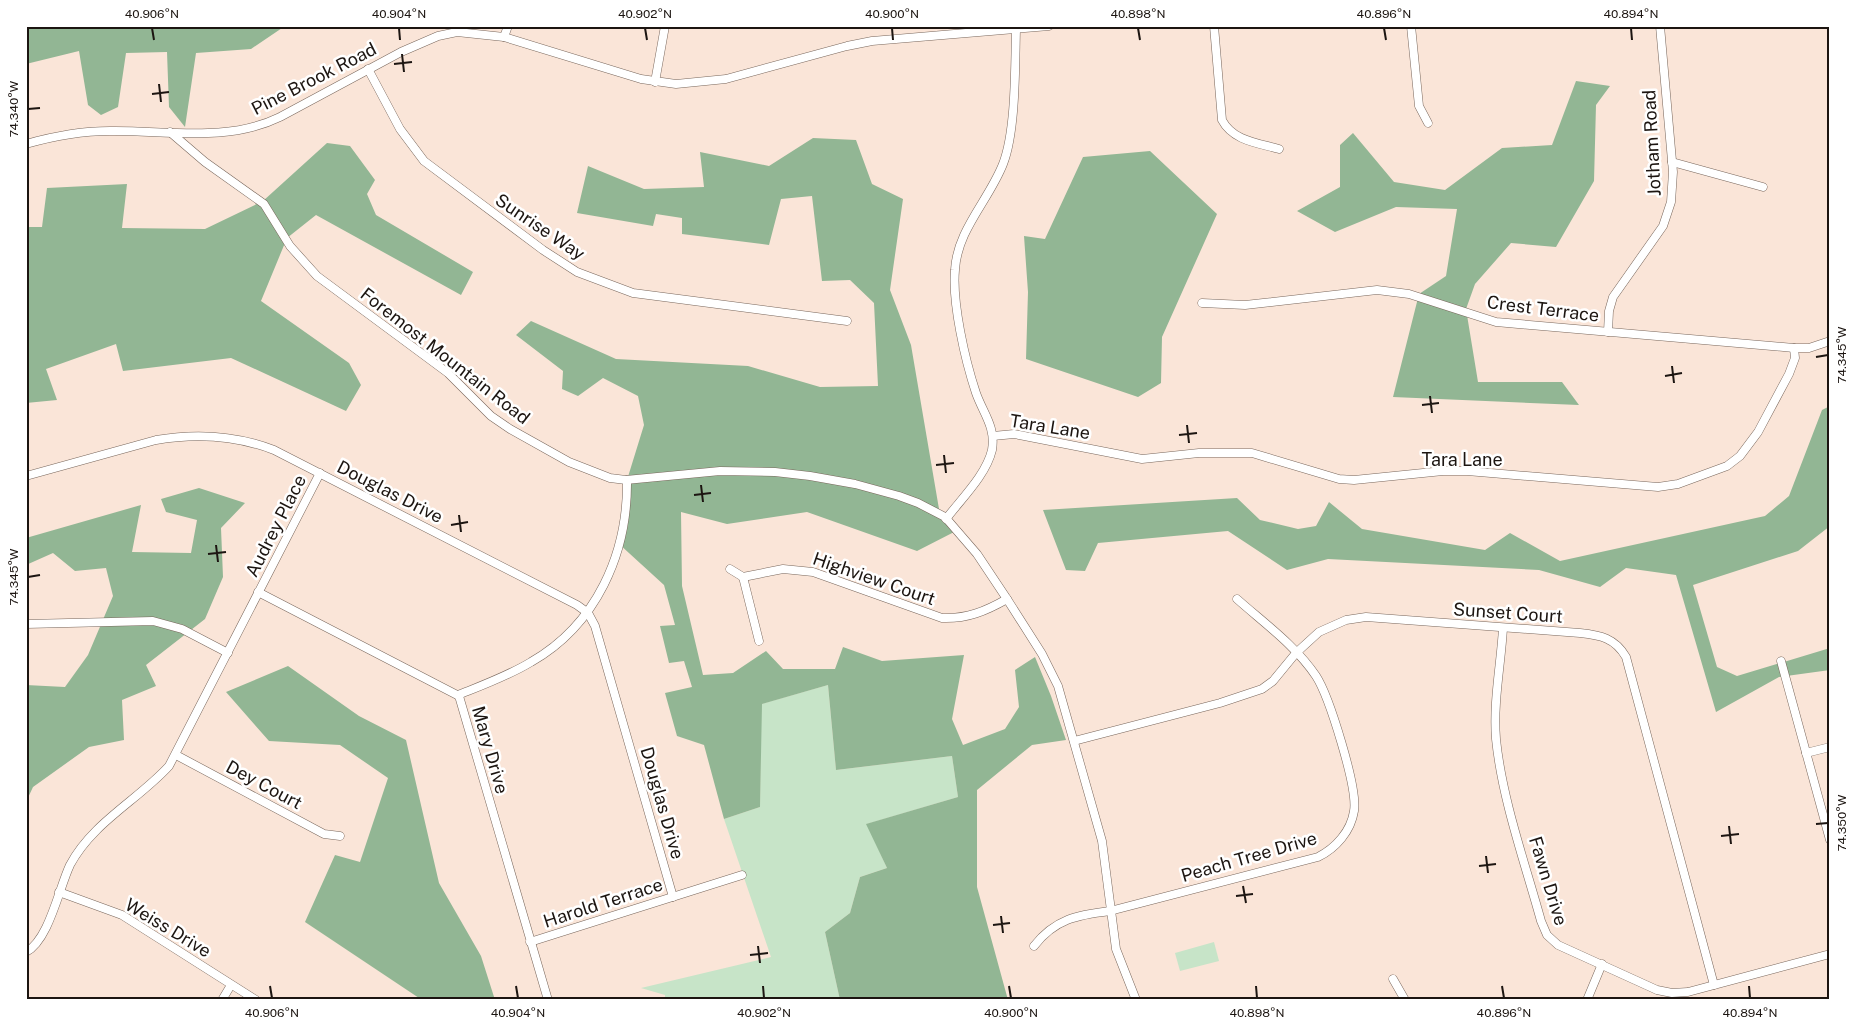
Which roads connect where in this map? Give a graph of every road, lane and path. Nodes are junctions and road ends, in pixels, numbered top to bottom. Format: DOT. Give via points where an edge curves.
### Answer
graph roads {
  1 [pos="508,26"];
  2 [pos="665,26"];
  3 [pos="1050,26"];
  4 [pos="1214,26"];
  5 [pos="1412,26"];
  6 [pos="1660,26"];
  7 [pos="973,29"];
  8 [pos="1016,29"];
  9 [pos="504,37"];
  10 [pos="368,70"];
  11 [pos="655,82"];
  12 [pos="1428,123"];
  13 [pos="170,132"];
  14 [pos="26,144"];
  15 [pos="1280,149"];
  16 [pos="1672,162"];
  17 [pos="1763,187"];
  18 [pos="1202,303"];
  19 [pos="847,321"];
  20 [pos="1608,332"];
  21 [pos="1830,341"];
  22 [pos="1794,348"];
  23 [pos="993,436"];
  24 [pos="320,473"];
  25 [pos="26,476"];
  26 [pos="627,480"];
  27 [pos="946,519"];
  28 [pos="730,569"];
  29 [pos="743,577"];
  30 [pos="258,592"];
  31 [pos="1007,599"];
  32 [pos="1237,599"];
  33 [pos="588,613"];
  34 [pos="26,624"];
  35 [pos="1503,628"];
  36 [pos="759,642"];
  37 [pos="228,653"];
  38 [pos="1296,654"];
  39 [pos="1781,660"];
  40 [pos="458,695"];
  41 [pos="1074,741"];
  42 [pos="1830,746"];
  43 [pos="1806,753"];
  44 [pos="176,755"];
  45 [pos="340,836"];
  46 [pos="1830,840"];
  47 [pos="742,875"];
  48 [pos="59,892"];
  49 [pos="673,897"];
  50 [pos="1110,911"];
  51 [pos="530,942"];
  52 [pos="1034,946"];
  53 [pos="26,952"];
  54 [pos="1830,954"];
  55 [pos="1602,964"];
  56 [pos="1393,979"];
  57 [pos="232,985"];
  58 [pos="1714,985"];
  59 [pos="222,1000"];
  60 [pos="256,1000"];
  61 [pos="548,1000"];
  62 [pos="1136,1000"];
  63 [pos="1405,1000"];
  64 [pos="1587,1000"];
  1 -- 9 [label="street"];
  2 -- 11 [label="street"];
  3 -- 8 [label="street, Pine Brook Road"];
  4 -- 15 [label="street" via="1222,120 1227,129 1239,138"];
  5 -- 12 [label="street" via="1419,106"];
  6 -- 16 [label="street, Jotham Road"];
  7 -- 8 [label="street, Pine Brook Road"];
  7 -- 11 [label="street, Pine Brook Road" via="847,46 711,82"];
  8 -- 23 [label="street" via="1008,149 994,183 962,240 955,269 957,314 976,392"];
  9 -- 10 [label="street, Pine Brook Road" via="467,31 448,34 419,43"];
  9 -- 11 [label="street, Pine Brook Road"];
  10 -- 13 [label="street, Pine Brook Road" via="260,126 230,132"];
  10 -- 19 [label="street, Sunrise Way" via="400,130 424,160 577,272 634,293"];
  13 -- 14 [label="street, Pine Brook Road" via="83,132"];
  13 -- 26 [label="street, Foremost Mountain Road" via="205,162 264,204 296,254 317,276 448,372 491,416 570,462 610,478"];
  16 -- 17 [label="street"];
  16 -- 20 [label="street, Jotham Road" via="1673,192 1667,216 1613,297"];
  18 -- 20 [label="street, Crest Terrace" via="1245,305 1378,290 1409,294 1496,322"];
  20 -- 22 [label="street, Crest Terrace"];
  21 -- 22 [label="street" via="1809,348"];
  22 -- 23 [label="street, Tara Lane" via="1795,358 1789,374 1748,447 1727,466 1668,486 1467,471 1354,480 1252,453 1199,453 1142,459 1014,434"];
  23 -- 27 [label="street" via="992,450 984,468"];
  24 -- 25 [label="street, Douglas Drive" via="264,446 232,438 191,435 156,440"];
  24 -- 30 [label="street, Audrey Place"];
  24 -- 33 [label="street, Douglas Drive" via="542,586"];
  26 -- 27 [label="street, Foremost Mountain Road" via="720,471 810,476 899,496 932,509"];
  26 -- 33 [label="street" via="626,513 618,551"];
  27 -- 31 [label="street, Foremost Mountain Road" via="977,554"];
  28 -- 29 [label="street"];
  29 -- 31 [label="street, Highview Court" via="783,569 813,572 942,618 977,614"];
  29 -- 36 [label="street"];
  30 -- 37 [label="street, Audrey Place"];
  30 -- 40 [label="street, Mary Drive"];
  31 -- 41 [label="street, Foremost Mountain Road" via="1050,668"];
  32 -- 38 [label="street, Peach Tree Drive"];
  33 -- 40 [label="street" via="578,626 533,661"];
  33 -- 49 [label="street, Douglas Drive" via="595,626"];
  34 -- 37 [label="street" via="153,621 182,629"];
  35 -- 38 [label="street, Sunset Court" via="1356,618 1327,627"];
  35 -- 55 [label="street, Fawn Drive" via="1496,712 1498,757 1541,921 1554,942"];
  35 -- 58 [label="street, Sunset Court" via="1600,635 1623,653"];
  37 -- 44 [label="street, Audrey Place"];
  38 -- 41 [label="street, Sunset Court" via="1262,689"];
  38 -- 50 [label="street, Peach Tree Drive" via="1316,677 1335,723 1353,792 1354,810 1344,835 1318,857"];
  39 -- 43 [label="street"];
  40 -- 51 [label="street, Mary Drive"];
  41 -- 50 [label="street, Foremost Mountain Road" via="1102,841"];
  42 -- 43 [label="street"];
  43 -- 46 [label="street"];
  44 -- 45 [label="street, Dey Court" via="324,834"];
  44 -- 48 [label="street, Audrey Place" via="155,782 108,820 82,847"];
  47 -- 49 [label="street, Harold Terrace"];
  48 -- 53 [label="street, Audrey Place" via="40,939"];
  48 -- 57 [label="street, Weiss Drive" via="122,915"];
  49 -- 51 [label="street, Harold Terrace"];
  50 -- 52 [label="street, Peach Tree Drive" via="1055,924"];
  50 -- 62 [label="street, Foremost Mountain Road" via="1116,949"];
  51 -- 61 [label="street, Mary Drive"];
  54 -- 58 [label="street, Fawn Drive"];
  55 -- 58 [label="street, Fawn Drive" via="1667,993 1688,992"];
  55 -- 64 [label="street"];
  56 -- 63 [label="street"];
  57 -- 59 [label="street"];
  57 -- 60 [label="street, Weiss Drive"];
}
